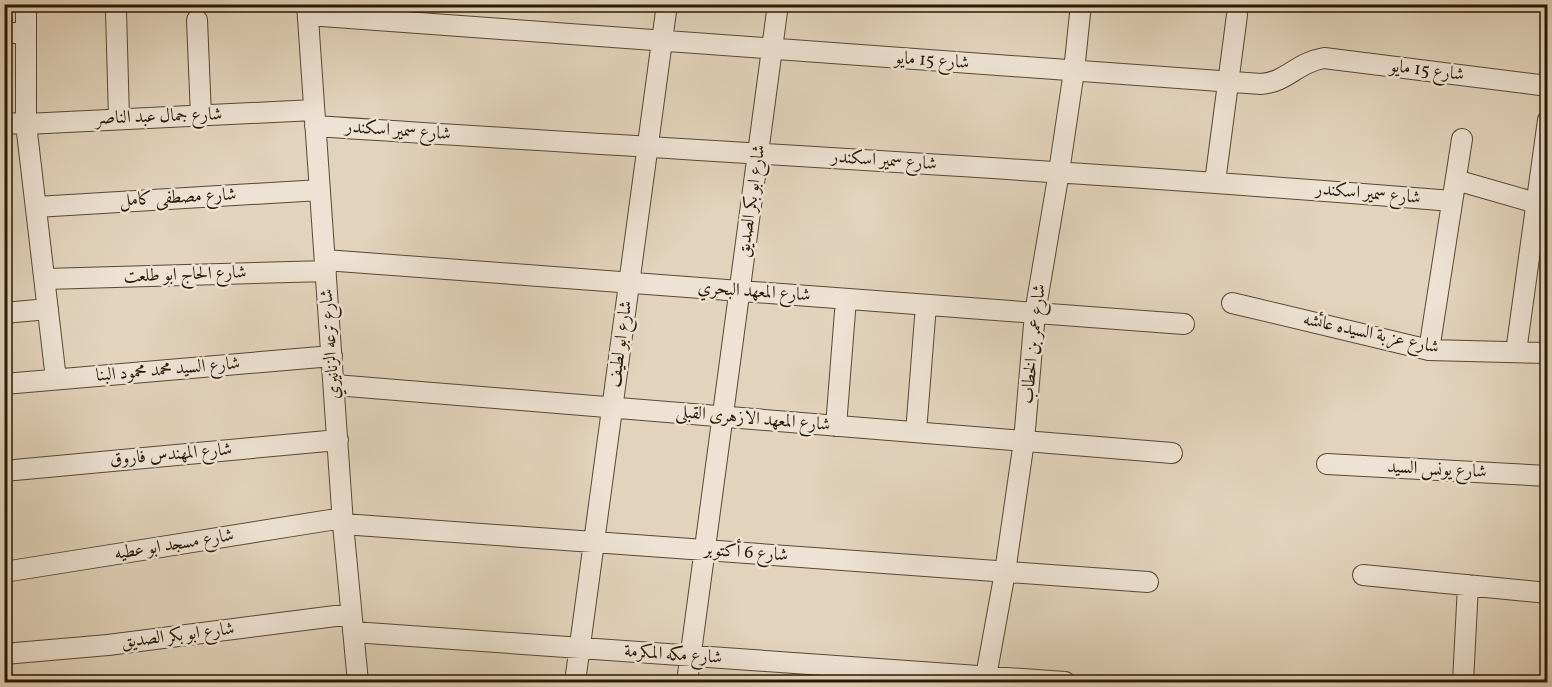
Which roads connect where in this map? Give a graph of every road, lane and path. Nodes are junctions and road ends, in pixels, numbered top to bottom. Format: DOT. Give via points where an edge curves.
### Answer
graph roads {
  1 [pos="26,4"];
  2 [pos="667,4"];
  3 [pos="778,4"];
  4 [pos="1081,4"];
  5 [pos="308,10"];
  6 [pos="116,11"];
  7 [pos="1237,15"];
  8 [pos="197,20"];
  9 [pos="4,33"];
  10 [pos="26,33"];
  11 [pos="662,41"];
  12 [pos="772,49"];
  13 [pos="1074,71"];
  14 [pos="1228,82"];
  15 [pos="1548,86"];
  16 [pos="201,116"];
  17 [pos="314,118"];
  18 [pos="119,119"];
  19 [pos="1548,120"];
  20 [pos="4,123"];
  21 [pos="26,124"];
  22 [pos="1462,139"];
  23 [pos="647,148"];
  24 [pos="758,153"];
  25 [pos="1059,172"];
  26 [pos="1455,180"];
  27 [pos="1215,182"];
  28 [pos="320,190"];
  29 [pos="1452,201"];
  30 [pos="1536,203"];
  31 [pos="36,207"];
  32 [pos="326,266"];
  33 [pos="45,279"];
  34 [pos="629,283"];
  35 [pos="740,291"];
  36 [pos="846,299"];
  37 [pos="1232,303"];
  38 [pos="926,305"];
  39 [pos="48,309"];
  40 [pos="4,313"];
  41 [pos="1035,313"];
  42 [pos="1184,324"];
  43 [pos="1429,350"];
  44 [pos="1516,352"];
  45 [pos="1548,354"];
  46 [pos="332,356"];
  47 [pos="56,379"];
  48 [pos="4,384"];
  49 [pos="335,385"];
  50 [pos="612,408"];
  51 [pos="723,417"];
  52 [pos="836,426"];
  53 [pos="916,432"];
  54 [pos="338,440"];
  55 [pos="1024,441"];
  56 [pos="1172,453"];
  57 [pos="1327,464"];
  58 [pos="4,471"];
  59 [pos="1548,476"];
  60 [pos="343,521"];
  61 [pos="594,543"];
  62 [pos="705,551"];
  63 [pos="4,572"];
  64 [pos="1005,572"];
  65 [pos="1363,575"];
  66 [pos="1148,582"];
  67 [pos="1468,585"];
  68 [pos="1548,593"];
  69 [pos="352,623"];
  70 [pos="580,648"];
  71 [pos="4,654"];
  72 [pos="691,656"];
  73 [pos="986,680"];
  74 [pos="358,682"];
  75 [pos="575,682"];
  76 [pos="687,682"];
  77 [pos="1065,682"];
  78 [pos="1463,682"];
  1 -- 10 [label="street"];
  2 -- 11 [label="street, شارع ابو لطيف"];
  3 -- 12 [label="street, شارع ابو بكر الصديق"];
  4 -- 13 [label="street, شارع عمر بن الخطاب"];
  5 -- 11 [label="street, شارع 15 مايو"];
  5 -- 17 [label="street, شارع ترعه الزنانيري"];
  6 -- 18 [label="street"];
  7 -- 14 [label="street"];
  8 -- 16 [label="street"];
  9 -- 10 [label="street"];
  10 -- 21 [label="street"];
  11 -- 12 [label="street, شارع 15 مايو"];
  11 -- 23 [label="street, شارع ابو لطيف"];
  12 -- 13 [label="street, شارع 15 مايو"];
  12 -- 24 [label="street, شارع ابو بكر الصديق"];
  13 -- 14 [label="street, شارع 15 مايو"];
  13 -- 25 [label="street, شارع عمر بن الخطاب"];
  14 -- 15 [label="street, شارع 15 مايو" via="1272,83 1301,65 1324,58"];
  14 -- 27 [label="street"];
  16 -- 17 [label="street, شارع جمال عبد الناصر"];
  16 -- 18 [label="street, شارع جمال عبد الناصر"];
  17 -- 23 [label="street, شارع سمير اسكندر"];
  17 -- 28 [label="street, شارع ترعه الزنانيري"];
  18 -- 21 [label="street, شارع جمال عبد الناصر"];
  19 -- 30 [label="street"];
  20 -- 21 [label="street, شارع جمال عبد الناصر"];
  21 -- 31 [label="street"];
  22 -- 26 [label="street"];
  23 -- 24 [label="street, شارع سمير اسكندر"];
  23 -- 34 [label="street, شارع ابو لطيف"];
  24 -- 25 [label="street, شارع سمير اسكندر"];
  24 -- 35 [label="street, شارع ابو بكر الصديق"];
  25 -- 27 [label="street, شارع سمير اسكندر"];
  25 -- 41 [label="street, شارع عمر بن الخطاب"];
  26 -- 29 [label="street"];
  26 -- 30 [label="street"];
  27 -- 29 [label="street, شارع سمير اسكندر"];
  28 -- 31 [label="street, شارع مصطفى كامل"];
  28 -- 32 [label="street, شارع ترعه الزنانيري"];
  29 -- 43 [label="street"];
  30 -- 44 [label="street"];
  31 -- 33 [label="street"];
  32 -- 33 [label="street, شارع الحاج ابو طلعت"];
  32 -- 34 [label="street, شارع المعهد البحري"];
  32 -- 46 [label="street, شارع ترعه الزنانيري"];
  33 -- 39 [label="street"];
  34 -- 35 [label="street, شارع المعهد البحري"];
  34 -- 50 [label="street, شارع ابو لطيف"];
  35 -- 36 [label="street, شارع المعهد البحري"];
  35 -- 51 [label="street, شارع ابو بكر الصديق"];
  36 -- 38 [label="street, شارع المعهد البحري"];
  36 -- 52 [label="street"];
  37 -- 43 [label="street, شارع عزبة السيده عائشه"];
  38 -- 41 [label="street, شارع المعهد البحري"];
  38 -- 53 [label="street"];
  39 -- 40 [label="street"];
  39 -- 47 [label="street"];
  41 -- 42 [label="street, شارع المعهد البحري"];
  41 -- 55 [label="street, شارع عمر بن الخطاب"];
  43 -- 44 [label="street, شارع عزبة السيده عائشه"];
  44 -- 45 [label="street, شارع عزبة السيده عائشه"];
  46 -- 47 [label="street, شارع السيد محمد محمود البنا"];
  46 -- 49 [label="street, شارع ترعه الزنانيري"];
  47 -- 48 [label="street, شارع السيد محمد محمود البنا"];
  49 -- 50 [label="street, شارع المعهد الازهرى القبلى"];
  49 -- 54 [label="street, شارع ترعه الزنانيري"];
  50 -- 51 [label="street, شارع المعهد الازهرى القبلى"];
  50 -- 61 [label="street, شارع ابو لطيف"];
  51 -- 52 [label="street, شارع المعهد الازهرى القبلى"];
  51 -- 62 [label="street, شارع ابو بكر الصديق"];
  52 -- 53 [label="street, شارع المعهد الازهرى القبلى"];
  53 -- 55 [label="street, شارع المعهد الازهرى القبلى"];
  54 -- 58 [label="street, شارع المهندس فاروق"];
  54 -- 60 [label="street, شارع ترعه الزنانيري"];
  55 -- 56 [label="street, شارع المعهد الازهرى القبلى"];
  55 -- 64 [label="street, شارع عمر بن الخطاب"];
  57 -- 59 [label="street, شارع يونس السيد"];
  60 -- 61 [label="street, شارع 6 أكتوبر"];
  60 -- 63 [label="street, شارع مسجد ابو عطيه"];
  60 -- 69 [label="street, شارع ترعه الزنانيري"];
  61 -- 62 [label="street, شارع 6 أكتوبر"];
  61 -- 70 [label="street, شارع ابو لطيف"];
  62 -- 64 [label="street, شارع 6 أكتوبر"];
  62 -- 72 [label="street, شارع ابو بكر الصديق"];
  64 -- 66 [label="street, شارع 6 أكتوبر"];
  64 -- 73 [label="street, شارع عمر بن الخطاب"];
  65 -- 67 [label="street"];
  67 -- 68 [label="street"];
  67 -- 78 [label="street"];
  69 -- 70 [label="street, شارع مكه المكرمة"];
  69 -- 71 [label="street, شارع ابو بكر الصديق"];
  69 -- 74 [label="street, شارع ترعه الزنانيري"];
  70 -- 72 [label="street, شارع مكه المكرمة"];
  70 -- 75 [label="street, شارع ابو لطيف"];
  72 -- 73 [label="street, شارع مكه المكرمة"];
  72 -- 76 [label="street, شارع ابو بكر الصديق"];
  73 -- 77 [label="street, شارع مكه المكرمة"];
}
